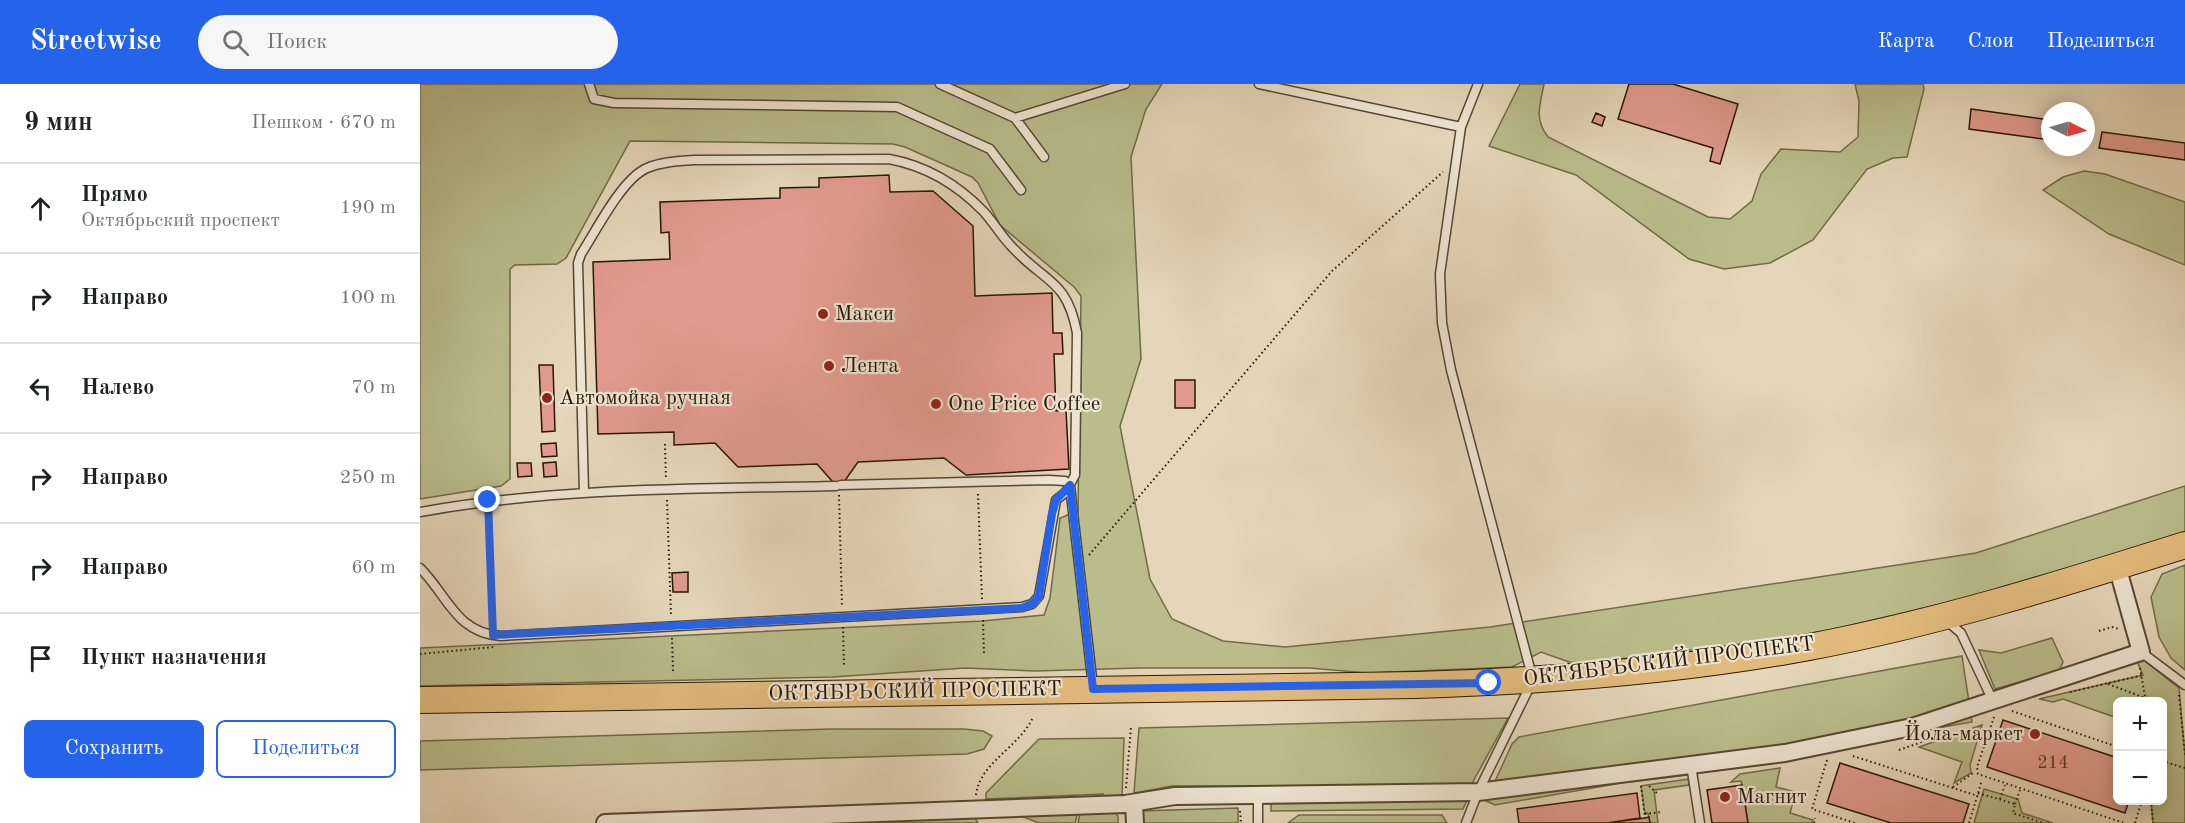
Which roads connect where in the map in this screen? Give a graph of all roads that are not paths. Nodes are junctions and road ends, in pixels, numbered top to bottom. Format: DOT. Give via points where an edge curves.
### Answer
graph roads {
  1 [pos="589,84"];
  2 [pos="940,84"];
  3 [pos="1125,84"];
  4 [pos="1259,84"];
  5 [pos="1478,84"];
  6 [pos="1015,118"];
  7 [pos="1461,127"];
  8 [pos="1044,157"];
  9 [pos="1021,190"];
  10 [pos="1070,485"];
  11 [pos="584,492"];
  12 [pos="420,512"];
  13 [pos="2185,545"];
  14 [pos="2117,566"];
  15 [pos="420,568"];
  16 [pos="1936,618"];
  17 [pos="2138,653"];
  18 [pos="1533,680"];
  19 [pos="2182,686"];
  20 [pos="1093,689"];
  21 [pos="420,700"];
  22 [pos="1997,707"];
  23 [pos="1691,765"];
  24 [pos="1478,792"];
  25 [pos="1258,793"];
  26 [pos="1130,796"];
  27 [pos="982,816"];
  28 [pos="651,822"];
  29 [pos="605,823"];
  30 [pos="1135,823"];
  31 [pos="1258,823"];
  32 [pos="1466,823"];
  33 [pos="1700,823"];
  1 -- 9 [label="lane" via="594,99 614,103 897,106 990,149"];
  2 -- 6 [label="lane"];
  3 -- 6 [label="lane"];
  4 -- 7 [label="lane"];
  5 -- 7 [label="lane"];
  6 -- 8 [label="lane"];
  7 -- 18 [label="lane" via="1440,274 1442,323 1450,370"];
  10 -- 11 [label="lane" via="1049,480"];
  10 -- 11 [label="lane" via="1077,460 1077,333 1073,314 1057,284 1015,251 986,214 955,184 889,159 695,160 644,169 629,181 578,263"];
  10 -- 15 [label="lane" via="1056,500 1052,514 1039,596 1022,608 493,635 470,628"];
  10 -- 20 [label="lane"];
  11 -- 12 [label="lane" via="488,500"];
  13 -- 14 [label="main road, ОКТЯБРЬСКИЙ ПРОСПЕКТ"];
  14 -- 16 [label="main road, ОКТЯБРЬСКИЙ ПРОСПЕКТ"];
  14 -- 17 [label="street"];
  16 -- 18 [label="main road, ОКТЯБРЬСКИЙ ПРОСПЕКТ" via="1808,647"];
  16 -- 22 [label="lane" via="1952,624 1961,633"];
  17 -- 19 [label="lane"];
  17 -- 22 [label="street"];
  18 -- 20 [label="main road, ОКТЯБРЬСКИЙ ПРОСПЕКТ"];
  18 -- 24 [label="lane"];
  20 -- 21 [label="main road, ОКТЯБРЬСКИЙ ПРОСПЕКТ"];
  22 -- 23 [label="street" via="1785,753"];
  23 -- 24 [label="street"];
  23 -- 33 [label="lane"];
  24 -- 25 [label="street"];
  24 -- 32 [label="lane"];
  25 -- 26 [label="street"];
  25 -- 31 [label="lane"];
  26 -- 27 [label="street"];
  26 -- 30 [label="street"];
  27 -- 28 [label="street"];
  28 -- 29 [label="street"];
}
